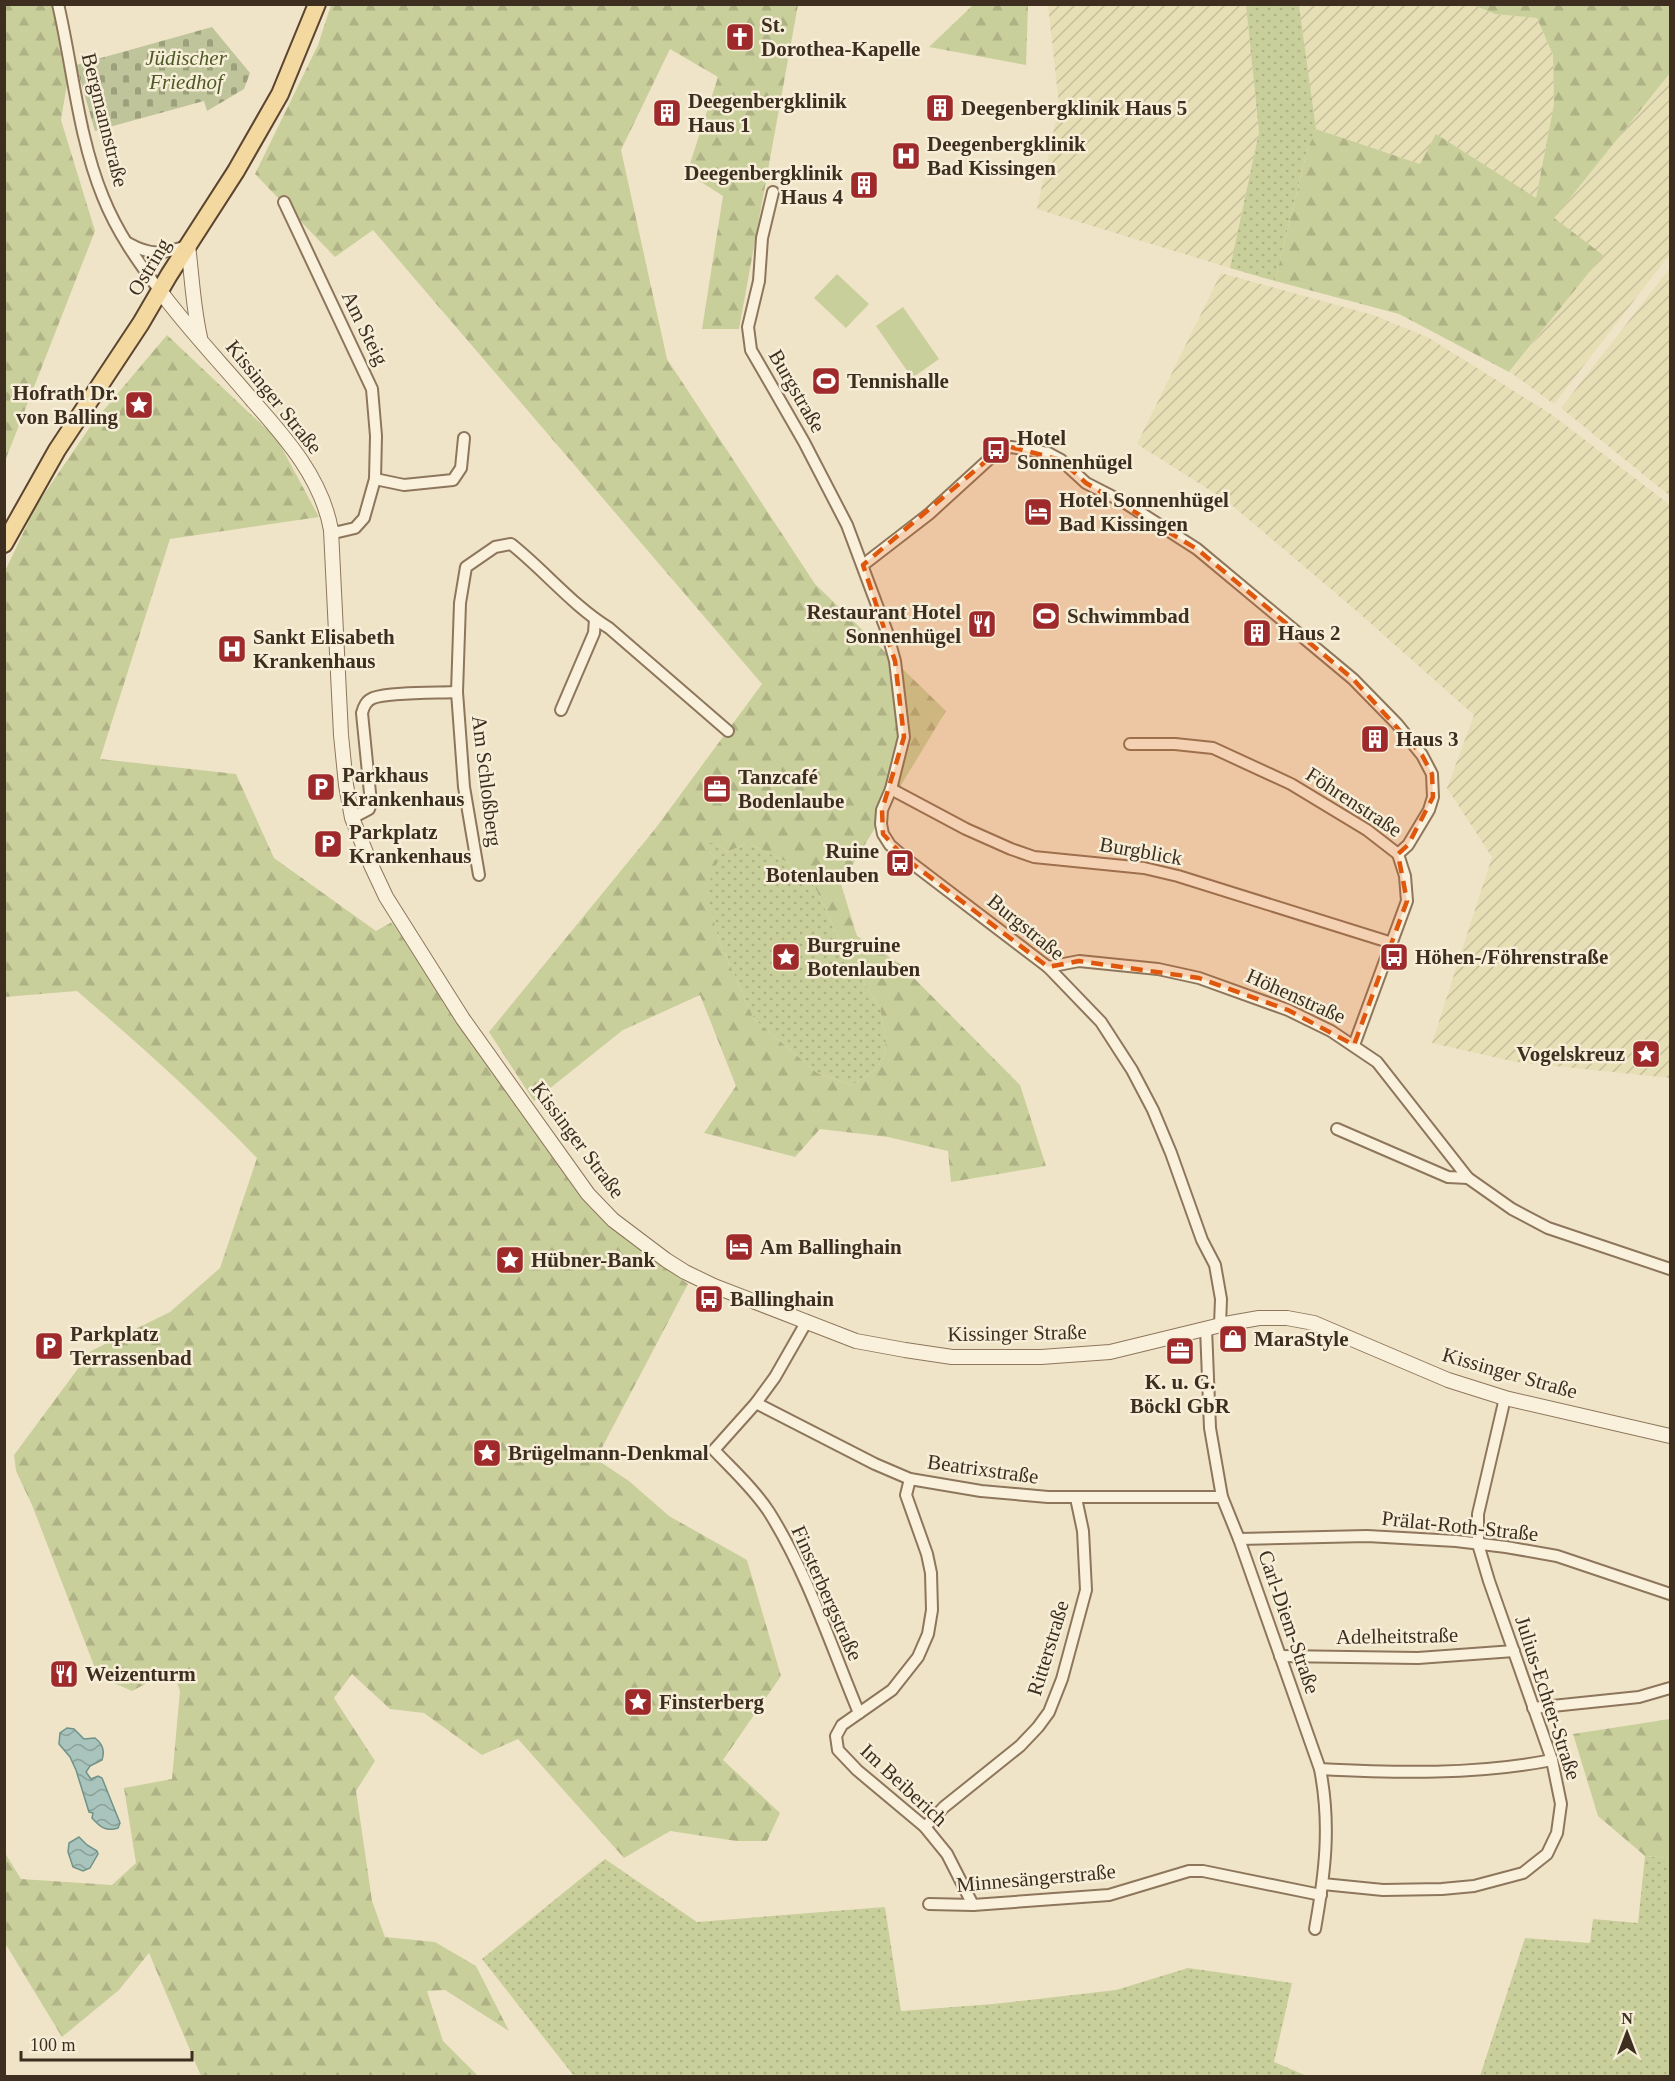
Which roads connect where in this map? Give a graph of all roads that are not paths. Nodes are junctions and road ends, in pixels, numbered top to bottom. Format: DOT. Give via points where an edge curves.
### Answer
graph roads {
  1 [pos="58,4"];
  2 [pos="317,4"];
  3 [pos="773,192"];
  4 [pos="284,202"];
  5 [pos="125,241"];
  6 [pos="188,246"];
  7 [pos="160,291"];
  8 [pos="200,339"];
  9 [pos="464,438"];
  10 [pos="375,479"];
  11 [pos="331,530"];
  12 [pos="4,544"];
  13 [pos="863,565"];
  14 [pos="595,619"];
  15 [pos="457,692"];
  16 [pos="561,710"];
  17 [pos="728,731"];
  18 [pos="1130,744"];
  19 [pos="891,789"];
  20 [pos="352,818"];
  21 [pos="1398,854"];
  22 [pos="479,875"];
  23 [pos="1392,943"];
  24 [pos="1048,967"];
  25 [pos="1354,1045"];
  26 [pos="1337,1129"];
  27 [pos="1468,1178"];
  28 [pos="1671,1269"];
  29 [pos="807,1322"];
  30 [pos="1213,1327"];
  31 [pos="1505,1398"];
  32 [pos="756,1403"];
  33 [pos="1671,1436"];
  34 [pos="910,1479"];
  35 [pos="1222,1497"];
  36 [pos="1076,1498"];
  37 [pos="1239,1539"];
  38 [pos="1478,1544"];
  39 [pos="1671,1594"];
  40 [pos="1514,1651"];
  41 [pos="1280,1656"];
  42 [pos="1671,1688"];
  43 [pos="1533,1708"];
  44 [pos="859,1713"];
  45 [pos="1552,1761"];
  46 [pos="1320,1769"];
  47 [pos="925,1827"];
  48 [pos="1322,1889"];
  49 [pos="929,1904"];
  50 [pos="973,1905"];
  51 [pos="1315,1929"];
  1 -- 5 [label="street, Bergmannstraße" via="90,161"];
  2 -- 6 [label="main road, Ostring" via="280,94"];
  3 -- 13 [label="street, Burgstraße" via="748,327 751,350 809,452"];
  4 -- 10 [label="street, Am Steig" via="372,388"];
  5 -- 6 [label="street" via="157,253"];
  5 -- 7 [label="street, Bergmannstraße"];
  6 -- 7 [label="main road, Ostring"];
  6 -- 8 [label="street"];
  7 -- 8 [label="street, Kissinger Straße"];
  7 -- 12 [label="main road, Ostring" via="57,450"];
  8 -- 11 [label="street, Kissinger Straße" via="304,464 329,515"];
  9 -- 10 [label="street" via="461,468 453,480 404,485"];
  10 -- 11 [label="street, Am Steig" via="364,518 355,528"];
  11 -- 20 [label="street, Kissinger Straße" via="341,735"];
  13 -- 19 [label="street, Burgstraße" via="895,661 902,715 904,737"];
  13 -- 21 [label="street" via="998,451 1011,447 1048,453 1061,460 1086,483 1197,549 1353,679 1397,724 1432,774 1433,797 1408,844"];
  14 -- 15 [label="street, Am Schloßberg" via="511,544 495,547 466,567 463,576"];
  14 -- 16 [label="street" via="594,633"];
  14 -- 17 [label="street, Am Schloßberg"];
  15 -- 20 [label="street, Am Schloßberg" via="389,695 365,704 362,713 371,803 369,809"];
  15 -- 22 [label="street, Am Schloßberg" via="464,788"];
  18 -- 21 [label="street, Föhrenstraße" via="1213,748 1290,784 1367,830"];
  19 -- 23 [label="street, Burgblick" via="966,829 1034,857 1144,868 1178,876"];
  19 -- 24 [label="street, Burgstraße" via="881,824 890,844"];
  20 -- 29 [label="street, Kissinger Straße" via="381,886 405,928 463,1019 588,1194 614,1220 686,1272"];
  21 -- 23 [label="street, Föhrenstraße" via="1407,902"];
  23 -- 25 [label="street, Föhrenstraße"];
  24 -- 25 [label="street, Höhenstraße" via="1078,962 1158,969 1199,978 1288,1010"];
  24 -- 30 [label="street, Burgstraße" via="1101,1022 1153,1110 1215,1265 1221,1299"];
  25 -- 27 [label="street, Höhenstraße" via="1377,1062"];
  26 -- 27 [label="street, Höhenstraße" via="1448,1177"];
  27 -- 28 [label="street, Höhenstraße" via="1548,1228"];
  29 -- 30 [label="street, Kissinger Straße" via="856,1341 978,1358 1110,1352"];
  29 -- 32 [label="street, Finsterbergstraße"];
  30 -- 31 [label="street, Kissinger Straße" via="1259,1318 1314,1323 1448,1380"];
  30 -- 35 [label="street, Carl-Diem-Straße" via="1210,1428"];
  31 -- 33 [label="street, Kissinger Straße"];
  31 -- 38 [label="street, Julius-Echter-Straße" via="1478,1514"];
  32 -- 34 [label="street, Beatrixstraße"];
  32 -- 44 [label="street, Finsterbergstraße" via="714,1450 768,1511 801,1571"];
  34 -- 36 [label="street, Beatrixstraße" via="981,1491"];
  34 -- 44 [label="street, Im Beiberich" via="906,1495 931,1573 933,1610 928,1634 918,1657 892,1690"];
  35 -- 36 [label="street, Beatrixstraße"];
  35 -- 37 [label="street, Carl-Diem-Straße"];
  36 -- 47 [label="street, Ritterstraße" via="1083,1532 1086,1590 1049,1712 1020,1746"];
  37 -- 38 [label="street, Prälat-Roth-Straße" via="1367,1536"];
  37 -- 41 [label="street, Carl-Diem-Straße"];
  38 -- 39 [label="street, Prälat-Roth-Straße" via="1557,1556"];
  38 -- 40 [label="street, Julius-Echter-Straße"];
  40 -- 41 [label="street, Adelheitstraße" via="1418,1658"];
  40 -- 43 [label="street, Julius-Echter-Straße"];
  41 -- 46 [label="street, Carl-Diem-Straße"];
  42 -- 43 [label="street" via="1639,1698"];
  43 -- 45 [label="street, Julius-Echter-Straße"];
  44 -- 47 [label="street, Im Beiberich" via="842,1725 836,1736 838,1750"];
  45 -- 46 [label="street" via="1468,1771"];
  45 -- 48 [label="street, Julius-Echter-Straße" via="1561,1804 1557,1833 1547,1854 1523,1873 1474,1886 1442,1889"];
  46 -- 48 [label="street, Carl-Diem-Straße" via="1327,1825"];
  47 -- 50 [label="street, Im Beiberich" via="947,1854"];
  48 -- 50 [label="street, Minnesängerstraße" via="1189,1871 1109,1895"];
  48 -- 51 [label="street, Carl-Diem-Straße"];
  49 -- 50 [label="street, Minnesängerstraße"];
}
